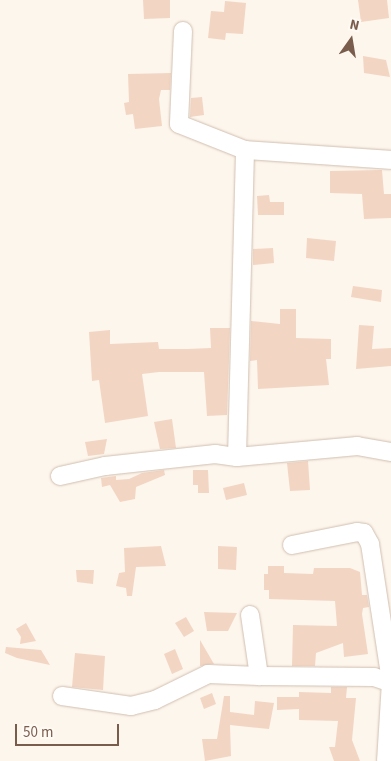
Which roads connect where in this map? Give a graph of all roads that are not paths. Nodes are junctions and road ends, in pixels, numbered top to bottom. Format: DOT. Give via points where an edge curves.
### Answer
graph roads {
  1 [pos="183,31"];
  2 [pos="245,150"];
  3 [pos="391,160"];
  4 [pos="391,452"];
  5 [pos="237,456"];
  6 [pos="60,476"];
  7 [pos="292,545"];
  8 [pos="250,615"];
  9 [pos="259,676"];
  10 [pos="391,682"];
  11 [pos="62,696"];
  12 [pos="386,761"];
  1 -- 2 [label="street" via="179,124"];
  2 -- 3 [label="street"];
  2 -- 5 [label="street"];
  4 -- 5 [label="street" via="357,446"];
  5 -- 6 [label="street" via="215,454 105,466"];
  7 -- 10 [label="street" via="364,533 370,544"];
  8 -- 9 [label="street"];
  9 -- 10 [label="street" via="374,677"];
  9 -- 11 [label="street" via="208,674 155,700 131,706"];
  10 -- 12 [label="street"];
}
